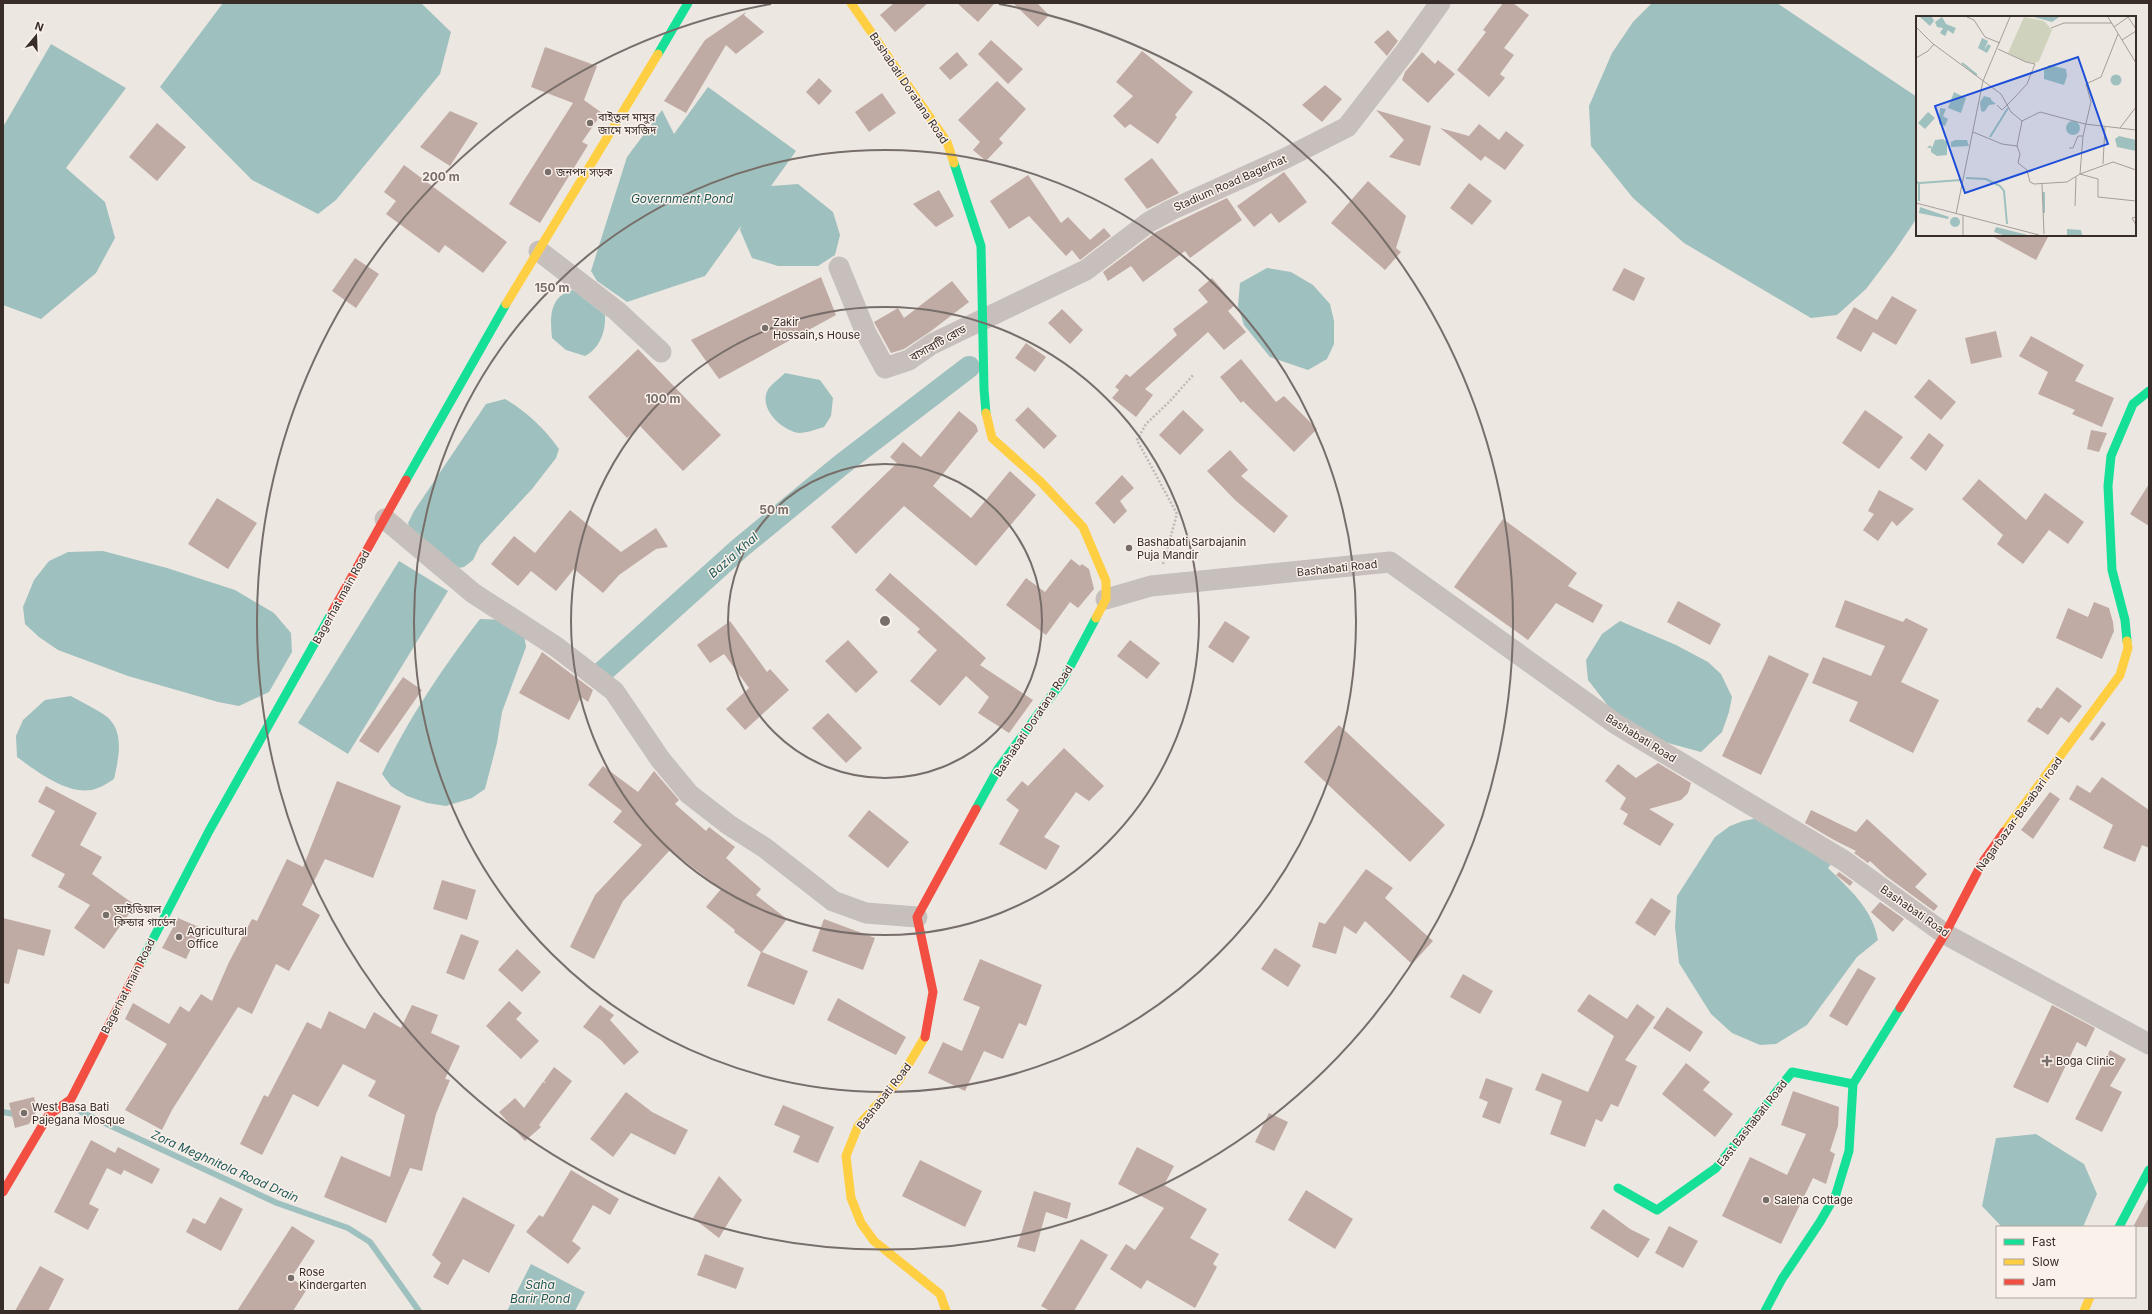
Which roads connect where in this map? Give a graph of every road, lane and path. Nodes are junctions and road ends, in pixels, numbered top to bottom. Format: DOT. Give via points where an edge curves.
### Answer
graph roads {
  1 [pos="688,3"];
  2 [pos="851,3"];
  3 [pos="1440,3"];
  4 [pos="539,251"];
  5 [pos="839,267"];
  6 [pos="981,319"];
  7 [pos="661,352"];
  8 [pos="1194,374"];
  9 [pos="2149,391"];
  10 [pos="385,519"];
  11 [pos="1162,566"];
  12 [pos="1106,599"];
  13 [pos="917,917"];
  14 [pos="1945,934"];
  15 [pos="2149,1044"];
  16 [pos="1853,1084"];
  17 [pos="2149,1170"];
  18 [pos="1618,1188"];
  19 [pos="3,1192"];
  20 [pos="2120,1226"];
  21 [pos="2090,1298"];
  22 [pos="946,1311"];
  23 [pos="1765,1311"];
  24 [pos="2084,1311"];
  1 -- 4 [label="street, Bagerhat main Road"];
  2 -- 6 [label="street, Bashabati Doratana Road" via="947,142 981,246"];
  3 -- 6 [label="street, Stadium Road Bagerhat" via="1347,128 1171,210 1149,222 1086,270 1040,294"];
  4 -- 7 [label="street" via="616,311"];
  4 -- 10 [label="street, Bagerhat main Road" via="486,338"];
  5 -- 6 [label="street, বাসাবাটি রোড" via="866,333 885,368 909,360 932,344"];
  6 -- 12 [label="street, Bashabati Doratana Road" via="984,389 992,438 1041,482 1083,527 1106,581"];
  8 -- 11 [label="path" via="1170,402 1146,424 1137,440 1177,514"];
  9 -- 14 [label="street, Nagarbazar-Basabari road" via="2133,404 2110,463 2108,486 2112,570 2125,620 2128,648 2120,675 1982,863"];
  10 -- 13 [label="street" via="473,593 555,646 614,691 660,759 689,794 729,825 765,848 833,902 866,913"];
  10 -- 19 [label="street, Bagerhat main Road" via="209,831 106,1028 72,1099 48,1116"];
  12 -- 13 [label="street, Bashabati Doratana Road" via="1063,680 998,769"];
  12 -- 14 [label="street, Bashabati Road" via="1151,586 1390,562 1616,724 1843,860"];
  13 -- 22 [label="street, Bashabati Road" via="933,992 925,1040 899,1080 858,1126 846,1156 851,1198 861,1223 874,1241 940,1294"];
  14 -- 15 [label="street, Bashabati Road"];
  14 -- 16 [label="street, Nagarbazar-Basabari road"];
  16 -- 18 [label="street, East Bashabati Road" via="1792,1072 1716,1168 1657,1210"];
  16 -- 23 [label="street, Nagarbazar-Basabari road" via="1851,1139 1837,1190 1825,1218 1782,1280"];
  17 -- 20 [label="street"];
  21 -- 24 [label="street"];
}
